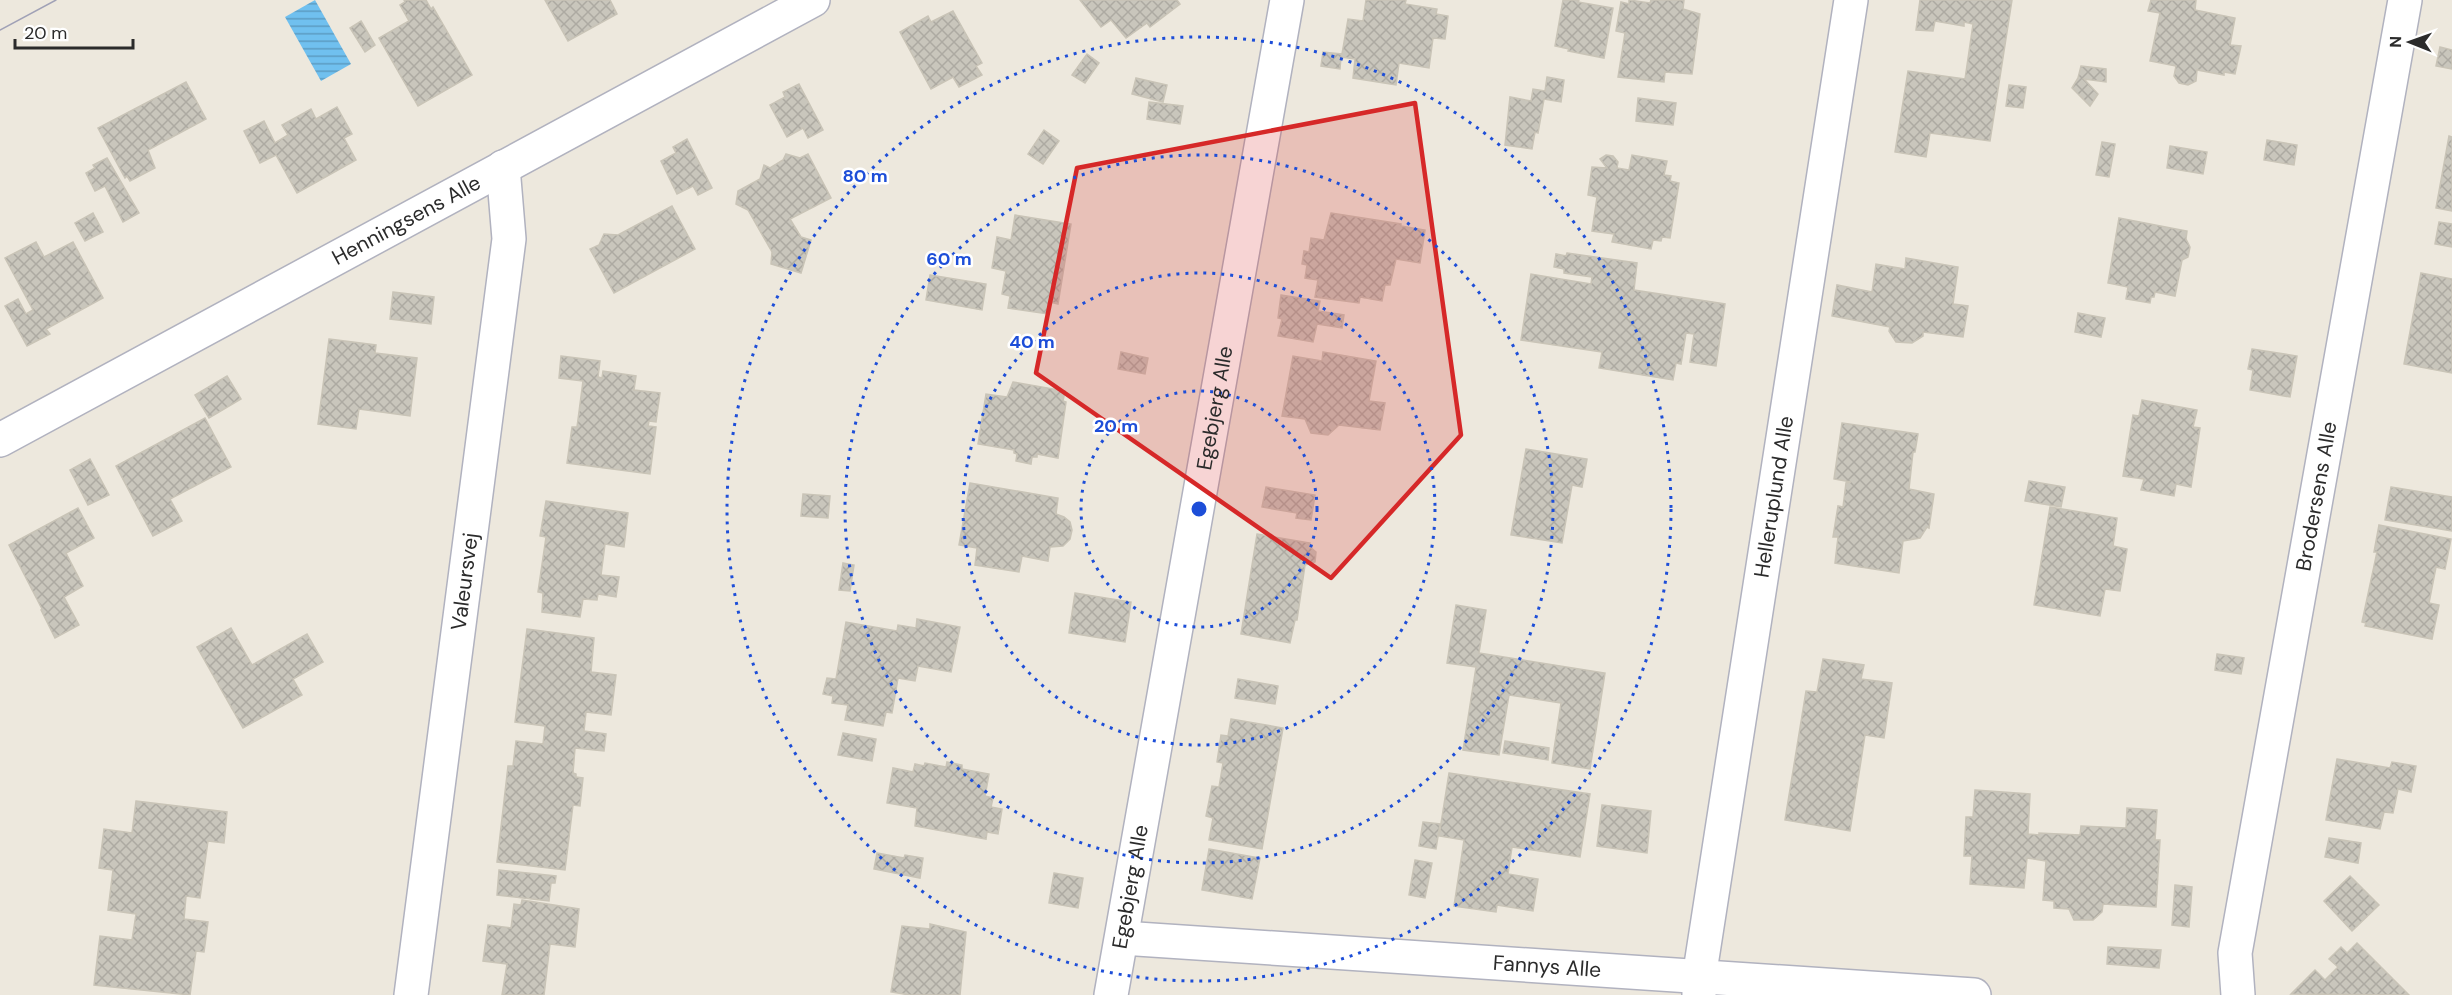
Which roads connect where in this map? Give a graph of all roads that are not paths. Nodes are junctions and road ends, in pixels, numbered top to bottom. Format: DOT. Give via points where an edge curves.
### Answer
graph roads {
  1 [pos="813,0"];
  2 [pos="1287,0"];
  3 [pos="1851,0"];
  4 [pos="2406,0"];
  5 [pos="503,167"];
  6 [pos="0,440"];
  7 [pos="1122,938"];
  8 [pos="1699,986"];
  9 [pos="411,995"];
  10 [pos="1111,995"];
  11 [pos="1974,995"];
  12 [pos="2238,995"];
  1 -- 5 [label="street, Henningsens Alle"];
  2 -- 7 [label="street, Egebjerg Alle"];
  3 -- 8 [label="street, Helleruplund Alle"];
  4 -- 12 [label="street, Brodersens Alle" via="2235,952"];
  5 -- 6 [label="street, Henningsens Alle"];
  5 -- 9 [label="street, Valeursvej" via="509,239"];
  7 -- 8 [label="street, Fannys Alle"];
  7 -- 10 [label="street, Egebjerg Alle"];
  8 -- 11 [label="street, Fannys Alle"];
}
